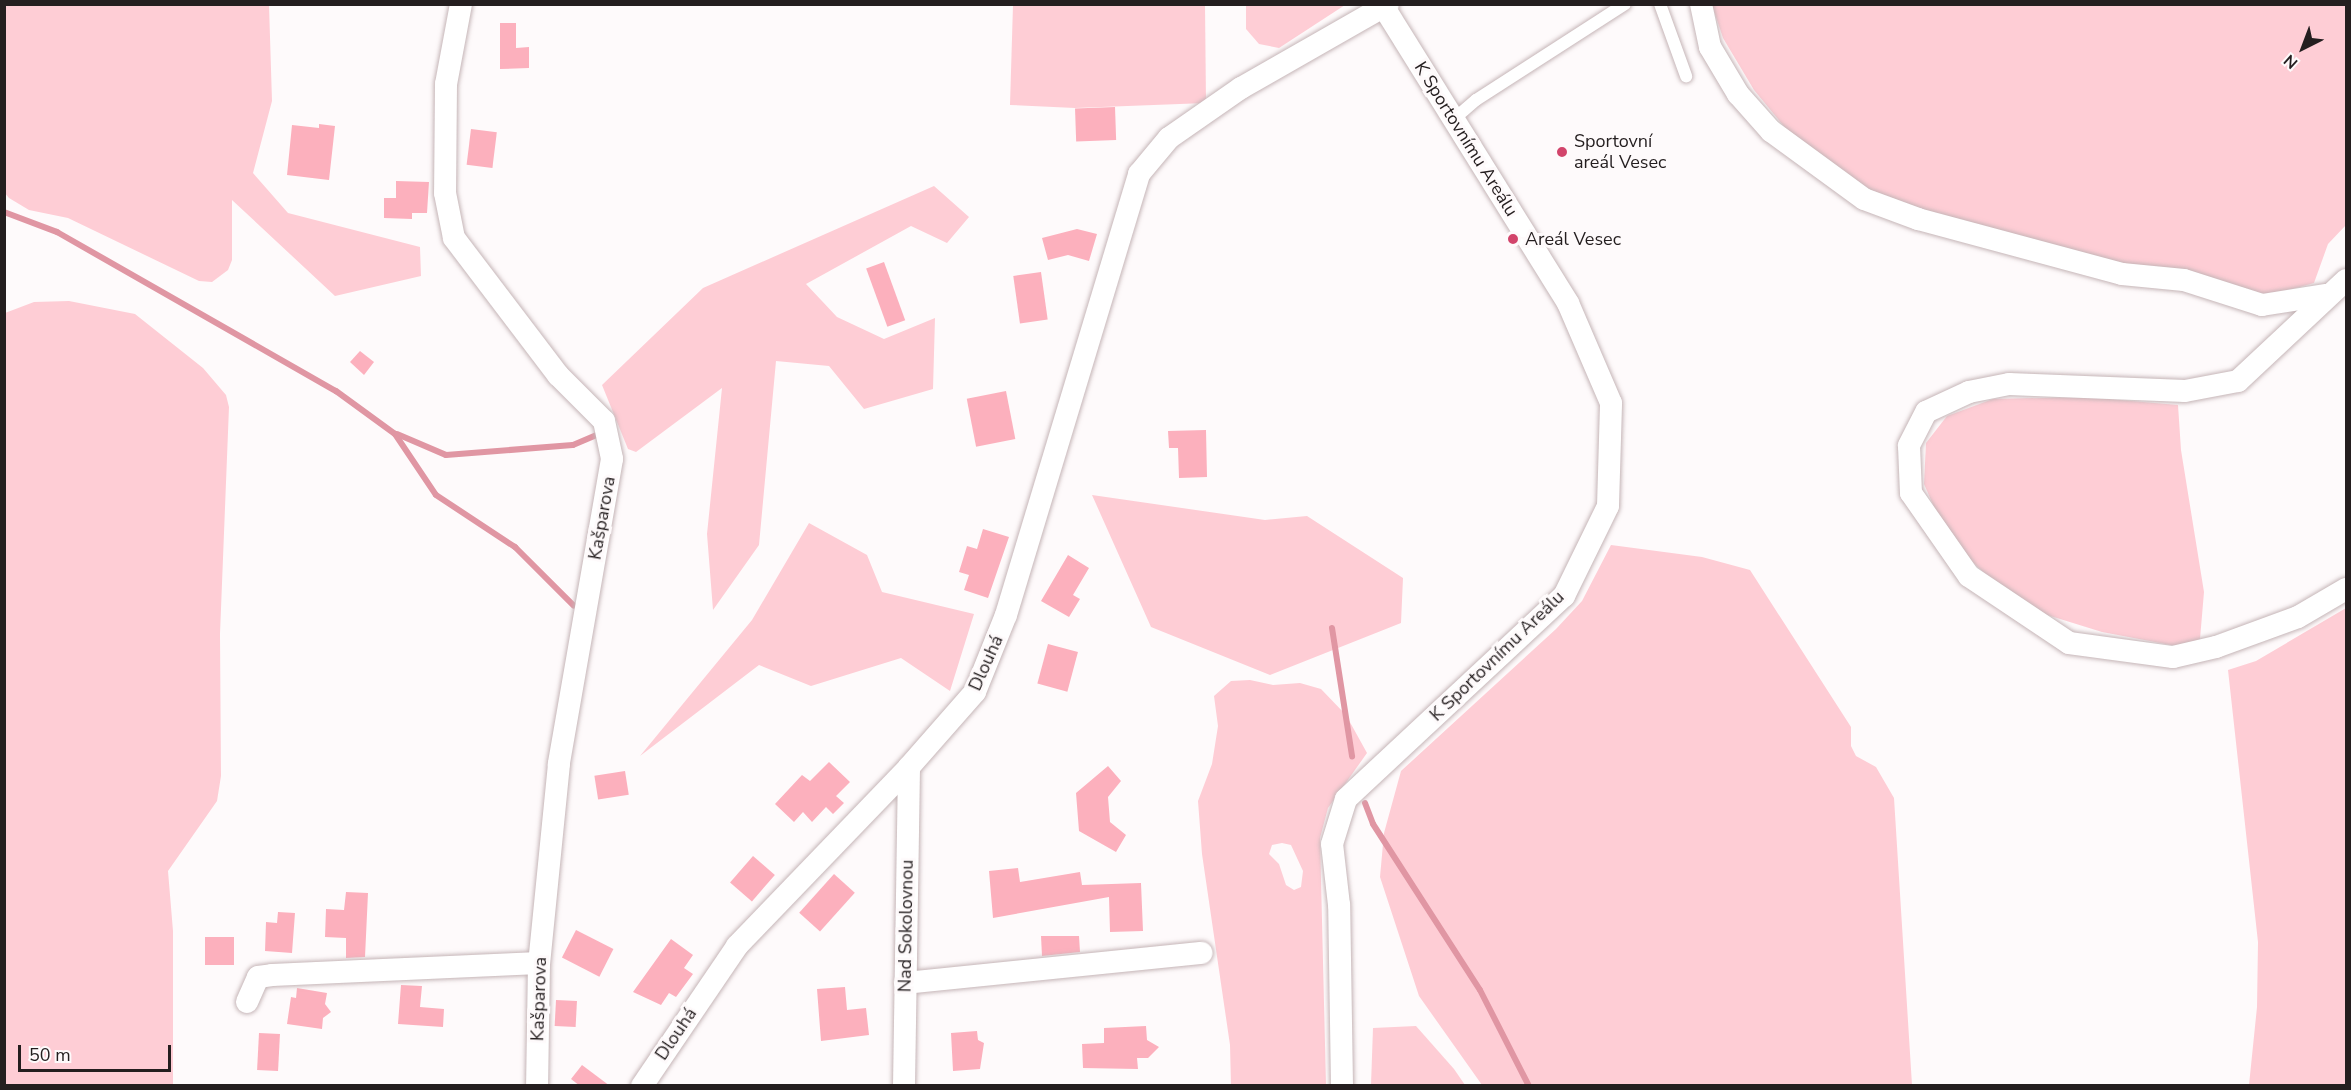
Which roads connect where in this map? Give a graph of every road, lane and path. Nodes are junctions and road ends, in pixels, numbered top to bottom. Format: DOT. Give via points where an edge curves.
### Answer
graph roads {
  1 [pos="461,4"];
  2 [pos="1625,4"];
  3 [pos="1660,4"];
  4 [pos="1701,4"];
  5 [pos="1386,6"];
  6 [pos="1686,76"];
  7 [pos="1454,119"];
  8 [pos="2346,280"];
  9 [pos="2326,296"];
  10 [pos="2346,589"];
  11 [pos="909,767"];
  12 [pos="1201,953"];
  13 [pos="539,963"];
  14 [pos="905,983"];
  15 [pos="247,1002"];
  16 [pos="537,1086"];
  17 [pos="642,1086"];
  18 [pos="904,1086"];
  19 [pos="1342,1086"];
  1 -- 13 [label="street, Kašparova" via="446,84 445,193 454,238 558,375 604,421 612,459 559,764"];
  2 -- 7 [label="lane" via="1476,100"];
  3 -- 6 [label="lane"];
  4 -- 9 [label="street" via="1710,47 1738,94 1771,131 1864,199 1918,219 2099,268 2184,280 2262,305"];
  5 -- 7 [label="street, K Sportovnímu Areálu"];
  5 -- 11 [label="street, Dlouhá" via="1241,88 1169,138 1139,174 1006,615 975,692"];
  7 -- 19 [label="street, K Sportovnímu Areálu" via="1568,303 1611,403 1608,506 1564,596 1346,799 1332,844 1339,905"];
  8 -- 9 [label="street"];
  9 -- 10 [label="street" via="2287,339 2238,381 2185,391 2009,384 1969,392 1937,406 1926,412 1909,446 1911,493 1969,576 2069,643 2173,657 2216,647 2298,617"];
  11 -- 14 [label="street, Nad Sokolovnou"];
  11 -- 17 [label="street, Dlouhá" via="737,946"];
  12 -- 14 [label="street"];
  13 -- 15 [label="street" via="258,976"];
  13 -- 16 [label="street, Kašparova"];
  14 -- 18 [label="street, Nad Sokolovnou"];
}
